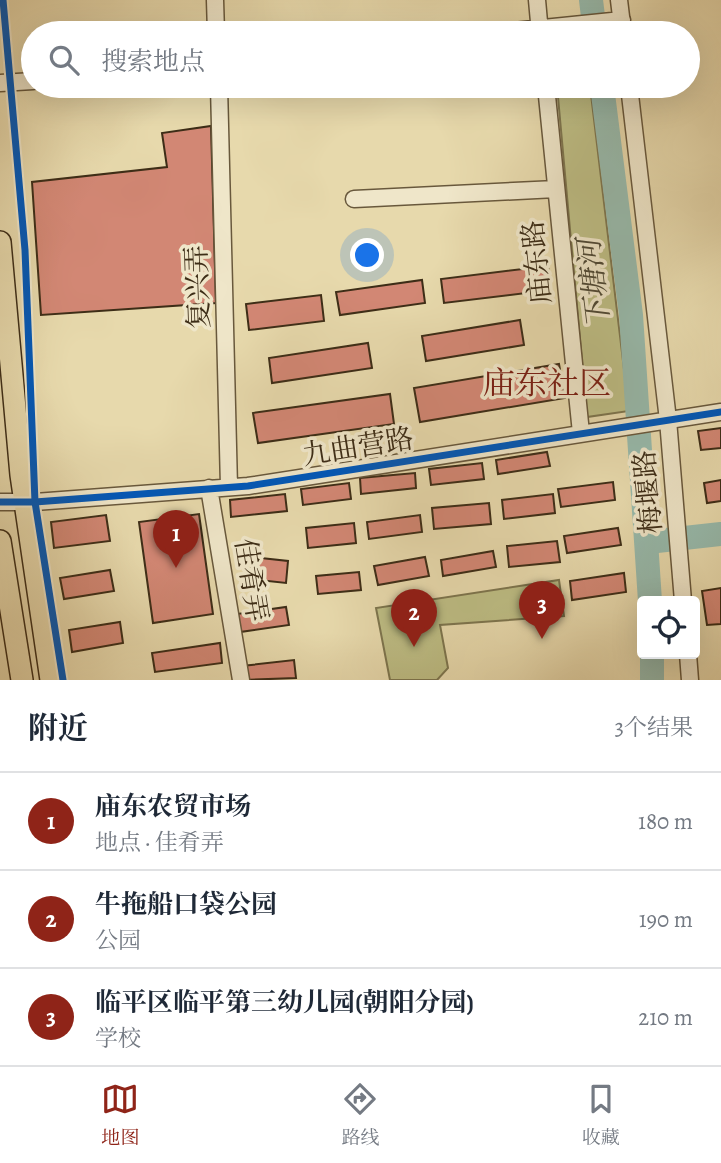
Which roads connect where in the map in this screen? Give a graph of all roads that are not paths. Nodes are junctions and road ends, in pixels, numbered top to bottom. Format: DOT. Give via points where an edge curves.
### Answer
graph roads {
  1 [pos="215,0"];
  2 [pos="537,0"];
  3 [pos="620,0"];
  4 [pos="216,21"];
  5 [pos="542,21"];
  6 [pos="622,21"];
  7 [pos="21,82"];
  8 [pos="0,83"];
  9 [pos="219,98"];
  10 [pos="546,98"];
  11 [pos="630,98"];
  12 [pos="556,189"];
  13 [pos="354,199"];
  14 [pos="0,242"];
  15 [pos="721,412"];
  16 [pos="667,420"];
  17 [pos="585,433"];
  18 [pos="229,487"];
  19 [pos="209,488"];
  20 [pos="0,502"];
  21 [pos="24,502"];
  22 [pos="0,541"];
  23 [pos="683,595"];
  24 [pos="688,659"];
  25 [pos="22,680"];
  26 [pos="51,680"];
  27 [pos="241,680"];
  28 [pos="690,680"];
  1 -- 4 [label="street"];
  2 -- 5 [label="street"];
  3 -- 6 [label="street"];
  7 -- 8 [label="street"];
  9 -- 18 [label="street, 复兴弄"];
  10 -- 12 [label="street, 庙东路"];
  11 -- 16 [label="street, 梅堰路"];
  12 -- 13 [label="street"];
  12 -- 17 [label="street, 庙东路"];
  14 -- 21 [label="main road"];
  15 -- 16 [label="street, 九曲营路"];
  16 -- 17 [label="street, 九曲营路"];
  16 -- 23 [label="street, 梅堰路"];
  17 -- 18 [label="street, 九曲营路"];
  18 -- 19 [label="street, 九曲营路"];
  19 -- 21 [label="street, 九曲营路"];
  19 -- 27 [label="street, 佳肴弄"];
  20 -- 21 [label="street, 九曲营路"];
  21 -- 26 [label="main road"];
  22 -- 25 [label="main road"];
  24 -- 28 [label="street"];
}
